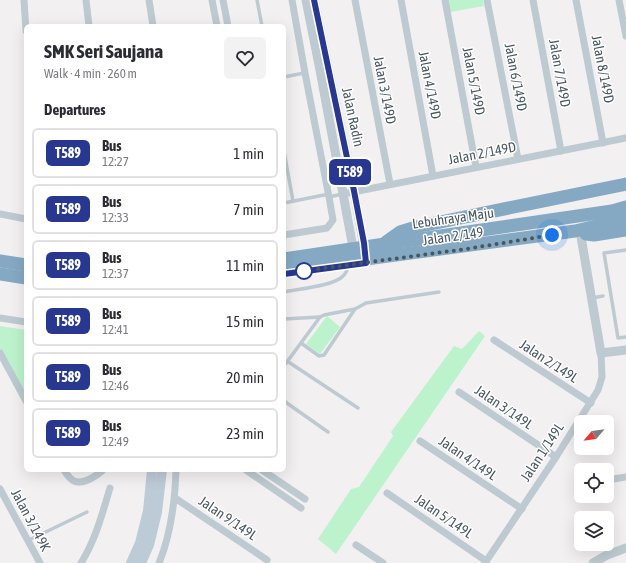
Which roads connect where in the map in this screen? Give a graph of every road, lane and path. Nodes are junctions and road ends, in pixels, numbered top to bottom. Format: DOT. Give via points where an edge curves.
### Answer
graph roads {
  1 [pos="24,0"];
  2 [pos="86,0"];
  3 [pos="150,0"];
  4 [pos="212,0"];
  5 [pos="223,0"];
  6 [pos="257,0"];
  7 [pos="292,0"];
  8 [pos="306,0"];
  9 [pos="314,0"];
  10 [pos="355,0"];
  11 [pos="401,0"];
  12 [pos="445,0"];
  13 [pos="488,0"];
  14 [pos="533,0"];
  15 [pos="576,0"];
  16 [pos="620,0"];
  17 [pos="26,24"];
  18 [pos="89,24"];
  19 [pos="153,24"];
  20 [pos="217,24"];
  21 [pos="228,24"];
  22 [pos="262,24"];
  23 [pos="626,36"];
  24 [pos="305,72"];
  25 [pos="286,77"];
  26 [pos="626,138"];
  27 [pos="603,143"];
  28 [pos="561,151"];
  29 [pos="518,159"];
  30 [pos="286,162"];
  31 [pos="476,167"];
  32 [pos="434,176"];
  33 [pos="390,184"];
  34 [pos="626,184"];
  35 [pos="354,191"];
  36 [pos="343,194"];
  37 [pos="329,195"];
  38 [pos="293,201"];
  39 [pos="286,203"];
  40 [pos="626,208"];
  41 [pos="0,214"];
  42 [pos="24,219"];
  43 [pos="626,219"];
  44 [pos="626,224"];
  45 [pos="626,230"];
  46 [pos="577,231"];
  47 [pos="286,235"];
  48 [pos="364,243"];
  49 [pos="352,244"];
  50 [pos="385,244"];
  51 [pos="626,250"];
  52 [pos="286,254"];
  53 [pos="0,258"];
  54 [pos="286,259"];
  55 [pos="0,261"];
  56 [pos="24,262"];
  57 [pos="366,263"];
  58 [pos="24,265"];
  59 [pos="352,265"];
  60 [pos="286,270"];
  61 [pos="0,274"];
  62 [pos="286,274"];
  63 [pos="0,277"];
  64 [pos="24,278"];
  65 [pos="24,281"];
  66 [pos="286,292"];
  67 [pos="439,292"];
  68 [pos="603,296"];
  69 [pos="591,298"];
  70 [pos="355,309"];
  71 [pos="320,317"];
  72 [pos="0,318"];
  73 [pos="286,319"];
  74 [pos="24,322"];
  75 [pos="626,336"];
  76 [pos="494,340"];
  77 [pos="301,343"];
  78 [pos="626,350"];
  79 [pos="0,353"];
  80 [pos="600,353"];
  81 [pos="288,361"];
  82 [pos="286,364"];
  83 [pos="458,392"];
  84 [pos="24,397"];
  85 [pos="286,402"];
  86 [pos="591,402"];
  87 [pos="358,408"];
  88 [pos="328,432"];
  89 [pos="420,441"];
  90 [pos="556,457"];
  91 [pos="66,472"];
  92 [pos="101,472"];
  93 [pos="152,472"];
  94 [pos="162,472"];
  95 [pos="176,472"];
  96 [pos="249,472"];
  97 [pos="265,472"];
  98 [pos="626,476"];
  99 [pos="614,479"];
  100 [pos="110,488"];
  101 [pos="0,489"];
  102 [pos="387,493"];
  103 [pos="175,498"];
  104 [pos="304,499"];
  105 [pos="301,508"];
  106 [pos="522,509"];
  107 [pos="87,512"];
  108 [pos="27,541"];
  109 [pos="356,545"];
  110 [pos="626,548"];
  111 [pos="267,560"];
  112 [pos="161,562"];
  113 [pos="486,562"];
  114 [pos="40,563"];
  115 [pos="81,563"];
  116 [pos="131,563"];
  117 [pos="141,563"];
  118 [pos="383,563"];
  119 [pos="593,563"];
  1 -- 17 [label="street"];
  2 -- 18 [label="street"];
  3 -- 19 [label="street"];
  4 -- 20 [label="street"];
  5 -- 21 [label="street"];
  6 -- 22 [label="lane"];
  7 -- 24 [label="street"];
  8 -- 36 [label="street, Jalan Radin"];
  9 -- 35 [label="street, Jalan Radin"];
  10 -- 33 [label="street, Jalan 3/149D"];
  11 -- 32 [label="street, Jalan 4/149D"];
  12 -- 31 [label="street, Jalan 5/149D"];
  13 -- 29 [label="street, Jalan 6/149D"];
  14 -- 28 [label="street, Jalan 7/149D"];
  15 -- 27 [label="street, Jalan 8/149D"];
  16 -- 23 [label="street"];
  24 -- 25 [label="lane"];
  24 -- 37 [label="street"];
  26 -- 27 [label="street, Jalan 2/149D"];
  27 -- 28 [label="street, Jalan 2/149D"];
  28 -- 29 [label="street, Jalan 2/149D"];
  29 -- 31 [label="street, Jalan 2/149D"];
  30 -- 38 [label="lane"];
  31 -- 32 [label="street, Jalan 2/149D"];
  32 -- 33 [label="street, Jalan 2/149D"];
  33 -- 35 [label="street, Jalan 2/149D"];
  34 -- 50 [label="highway" via="416,227 400,232"];
  35 -- 36 [label="street, Jalan 2/149D"];
  35 -- 48 [label="street, Jalan Radin"];
  36 -- 37 [label="lane"];
  36 -- 49 [label="street, Jalan Radin"];
  37 -- 38 [label="lane"];
  37 -- 47 [label="street" via="333,220 327,228"];
  38 -- 39 [label="lane"];
  40 -- 48 [label="main road, Jalan 2/149" via="570,218"];
  40 -- 50 [label="highway, Lebuhraya Maju"];
  41 -- 42 [label="street"];
  43 -- 46 [label="highway, Lebuhraya Maju"];
  44 -- 46 [label="main road, Jalan 2/149"];
  45 -- 46 [label="highway" via="594,236"];
  46 -- 57 [label="main road, Jalan 2/149"];
  46 -- 60 [label="highway, Lebuhraya Maju"];
  46 -- 69 [label="street, Jalan 1/149L"];
  48 -- 49 [label="main road, Jalan 2/149"];
  48 -- 57 [label="street, Jalan Radin"];
  49 -- 52 [label="main road, Jalan 2/149"];
  49 -- 59 [label="street, Jalan Radin"];
  50 -- 54 [label="highway, Lebuhraya Maju"];
  51 -- 75 [label="lane" via="604,253 618,338"];
  53 -- 56 [label="main road"];
  55 -- 58 [label="highway"];
  57 -- 59 [label="main road, Jalan 2/149"];
  59 -- 62 [label="main road, Jalan 2/149"];
  59 -- 66 [label="lane" via="338,280"];
  61 -- 64 [label="highway"];
  63 -- 65 [label="main road"];
  67 -- 70 [label="lane" via="366,303"];
  68 -- 69 [label="lane"];
  69 -- 80 [label="street, Jalan 1/149L"];
  70 -- 71 [label="lane"];
  70 -- 77 [label="lane" via="324,355 319,356"];
  71 -- 73 [label="lane"];
  71 -- 77 [label="lane"];
  72 -- 74 [label="street"];
  76 -- 86 [label="street, Jalan 2/149L"];
  77 -- 81 [label="lane"];
  78 -- 80 [label="street"];
  79 -- 84 [label="street"];
  80 -- 86 [label="street, Jalan 1/149L" via="602,377"];
  81 -- 82 [label="lane"];
  81 -- 87 [label="lane"];
  83 -- 90 [label="street, Jalan 3/149L"];
  85 -- 88 [label="lane"];
  86 -- 90 [label="street, Jalan 1/149L"];
  89 -- 106 [label="street, Jalan 4/149L"];
  90 -- 106 [label="street, Jalan 1/149L"];
  91 -- 92 [label="street" via="75,482 80,482"];
  93 -- 116 [label="main road" via="148,511 140,543"];
  94 -- 117 [label="main road" via="158,512"];
  95 -- 103 [label="street"];
  96 -- 105 [label="street"];
  97 -- 104 [label="street"];
  98 -- 99 [label="street"];
  100 -- 115 [label="street" via="97,531"];
  101 -- 108 [label="street, Jalan 3/149K"];
  102 -- 113 [label="street, Jalan 5/149L"];
  103 -- 111 [label="street, Jalan 9/149L"];
  103 -- 112 [label="street"];
  106 -- 113 [label="street, Jalan 1/149L"];
  107 -- 108 [label="lane"];
  108 -- 114 [label="street, Jalan 3/149K"];
  109 -- 118 [label="street"];
  110 -- 119 [label="street"];
}
